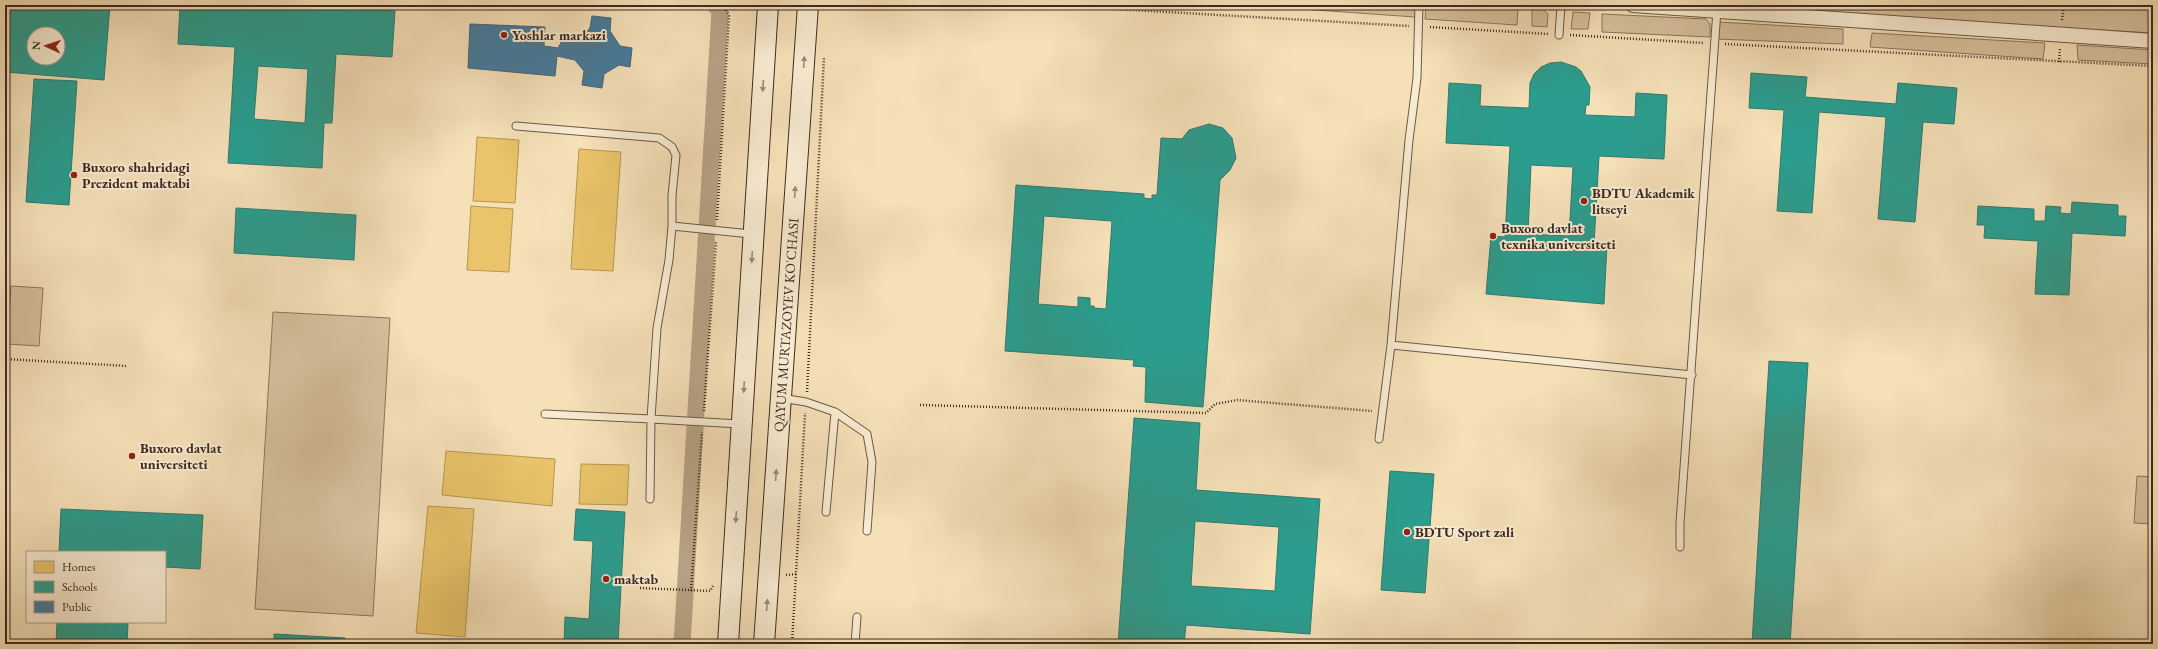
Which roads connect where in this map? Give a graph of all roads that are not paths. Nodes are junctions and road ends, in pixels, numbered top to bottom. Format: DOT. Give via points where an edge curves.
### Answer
graph roads {
  1 [pos="768,5"];
  2 [pos="808,5"];
  3 [pos="1419,5"];
  4 [pos="1561,5"];
  5 [pos="1633,5"];
  6 [pos="1717,10"];
  7 [pos="1559,34"];
  8 [pos="2153,41"];
  9 [pos="516,126"];
  10 [pos="672,226"];
  11 [pos="754,234"];
  12 [pos="1391,345"];
  13 [pos="1692,375"];
  14 [pos="781,398"];
  15 [pos="835,412"];
  16 [pos="545,414"];
  17 [pos="651,419"];
  18 [pos="742,424"];
  19 [pos="1379,439"];
  20 [pos="650,499"];
  21 [pos="826,512"];
  22 [pos="867,531"];
  23 [pos="1680,547"];
  24 [pos="857,617"];
  25 [pos="728,644"];
  26 [pos="764,644"];
  27 [pos="855,644"];
  1 -- 11 [label="street, one-way"];
  14 -- 2 [label="street, QAYUM MURTAZOYEV KO'CHASI, one-way"];
  3 -- 12 [label="lane" via="1417,78 1408,140"];
  4 -- 7 [label="lane"];
  5 -- 6 [label="street"];
  6 -- 8 [label="street"];
  6 -- 13 [label="lane"];
  9 -- 10 [label="lane" via="658,138 672,147 676,155"];
  10 -- 11 [label="lane"];
  10 -- 17 [label="lane" via="657,328"];
  11 -- 18 [label="street, one-way"];
  12 -- 13 [label="lane"];
  12 -- 19 [label="lane"];
  13 -- 23 [label="lane"];
  14 -- 15 [label="lane" via="806,402"];
  26 -- 14 [label="street, QAYUM MURTAZOYEV KO'CHASI, one-way"];
  15 -- 21 [label="lane"];
  15 -- 22 [label="lane" via="867,434 872,462"];
  16 -- 17 [label="lane"];
  17 -- 18 [label="lane"];
  17 -- 20 [label="lane"];
  18 -- 25 [label="street, one-way"];
  24 -- 27 [label="lane"];
}
